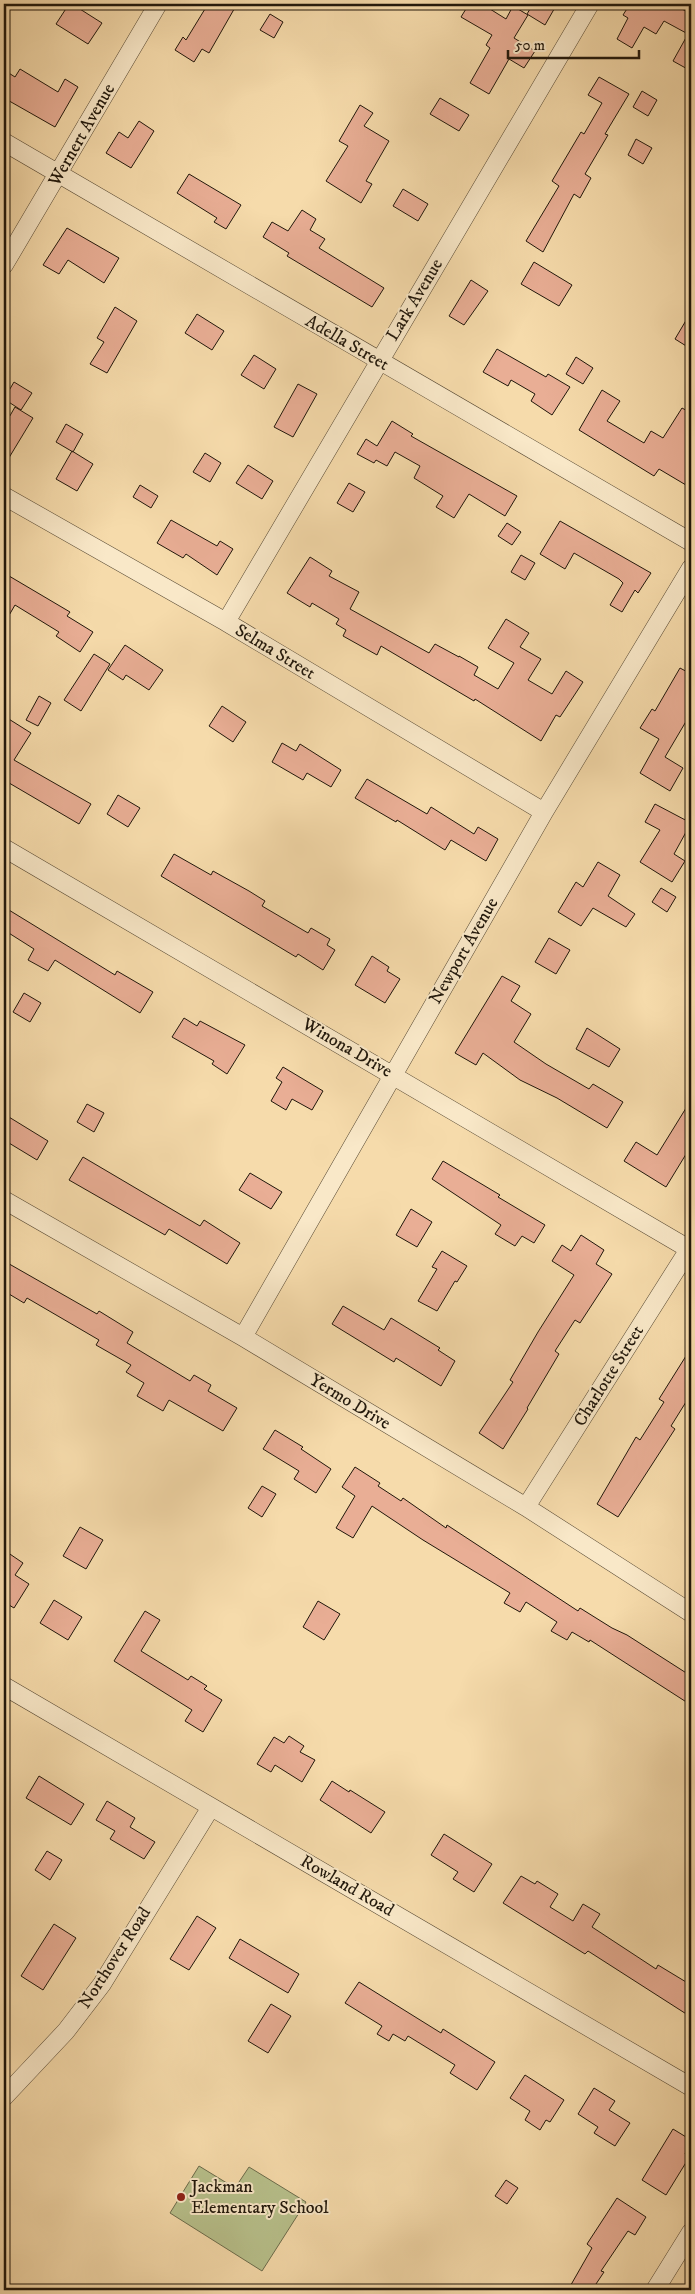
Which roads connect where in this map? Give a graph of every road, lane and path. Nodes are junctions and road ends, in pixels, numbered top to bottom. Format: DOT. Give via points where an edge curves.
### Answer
graph roads {
  1 [pos="158,4"];
  2 [pos="590,4"];
  3 [pos="4,142"];
  4 [pos="59,174"];
  5 [pos="4,265"];
  6 [pos="378,362"];
  7 [pos="4,496"];
  8 [pos="691,542"];
  9 [pos="691,568"];
  10 [pos="226,622"];
  11 [pos="544,812"];
  12 [pos="4,848"];
  13 [pos="393,1075"];
  14 [pos="4,1200"];
  15 [pos="690,1248"];
  16 [pos="243,1337"];
  17 [pos="526,1507"];
  18 [pos="691,1613"];
  19 [pos="4,1686"];
  20 [pos="211,1807"];
  21 [pos="691,2087"];
  22 [pos="4,2097"];
  23 [pos="690,2238"];
  24 [pos="655,2290"];
  1 -- 4 [label="street, Wernert Avenue"];
  2 -- 6 [label="street, Lark Avenue"];
  3 -- 4 [label="street, Adella Street"];
  4 -- 5 [label="street, Wernert Avenue"];
  4 -- 6 [label="street, Adella Street"];
  6 -- 8 [label="street, Adella Street"];
  6 -- 10 [label="street, Lark Avenue"];
  7 -- 10 [label="street, Selma Street"];
  9 -- 11 [label="street, Newport Avenue"];
  10 -- 11 [label="street, Selma Street"];
  11 -- 13 [label="street, Newport Avenue"];
  12 -- 13 [label="street, Winona Drive"];
  13 -- 15 [label="street, Winona Drive"];
  13 -- 16 [label="street, Newport Avenue"];
  14 -- 16 [label="street, Yermo Drive"];
  15 -- 17 [label="street, Charlotte Street"];
  16 -- 17 [label="street, Yermo Drive"];
  17 -- 18 [label="street, Yermo Drive"];
  19 -- 20 [label="street, Rowland Road"];
  20 -- 21 [label="street, Rowland Road"];
  20 -- 22 [label="street, Northover Road" via="102,1984 66,2031"];
  23 -- 24 [label="street"];
}
